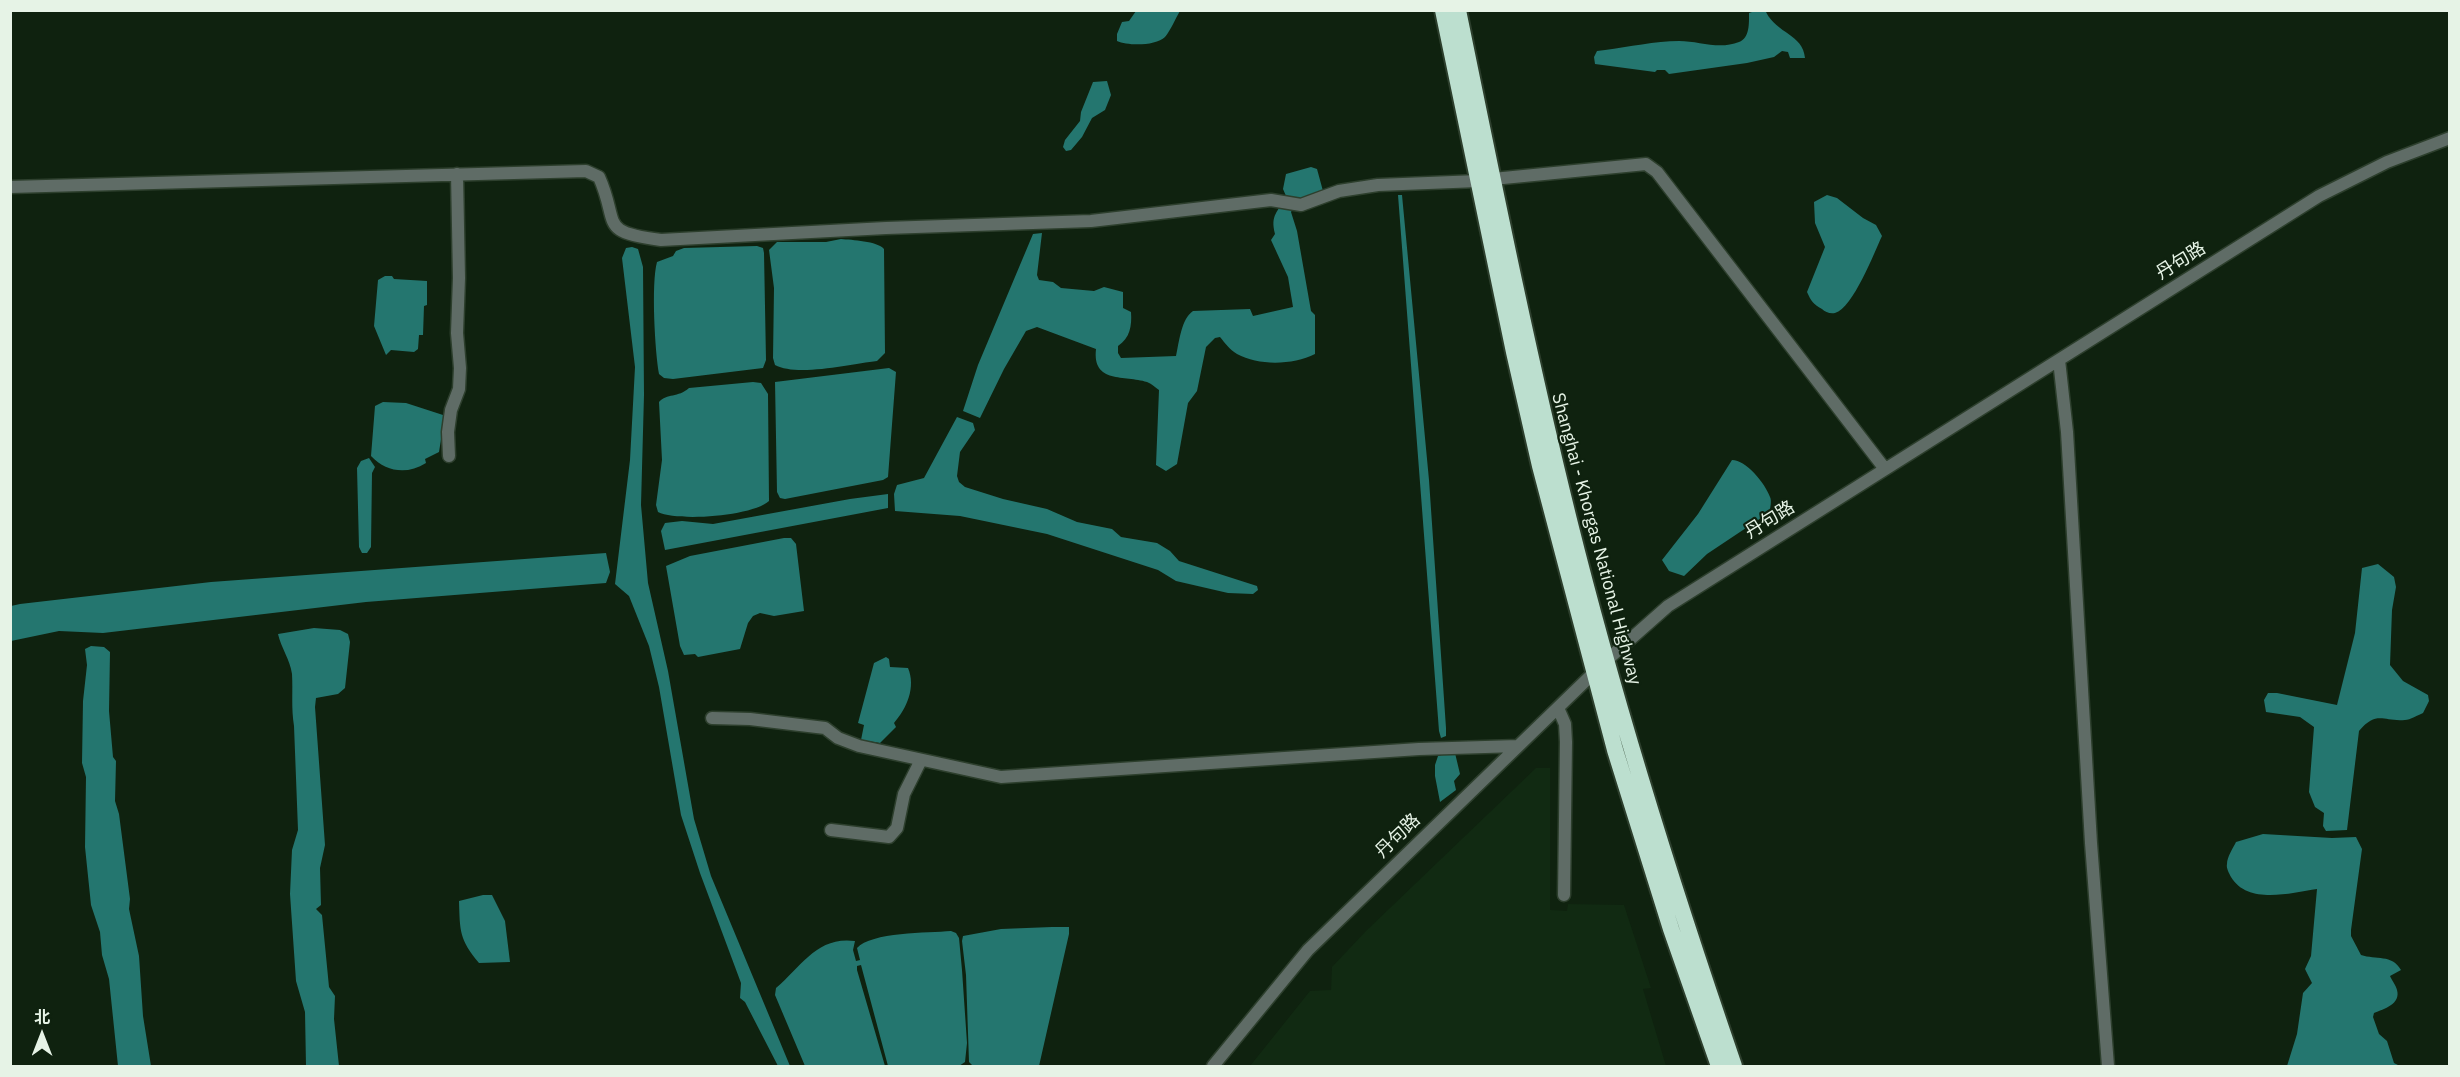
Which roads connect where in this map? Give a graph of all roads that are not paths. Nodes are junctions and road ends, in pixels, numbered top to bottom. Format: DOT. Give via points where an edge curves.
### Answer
graph roads {
  1 [pos="1443,10"];
  2 [pos="1458,10"];
  3 [pos="2450,138"];
  4 [pos="457,174"];
  5 [pos="1485,180"];
  6 [pos="10,187"];
  7 [pos="2059,360"];
  8 [pos="449,456"];
  9 [pos="1885,470"];
  10 [pos="1608,659"];
  11 [pos="1595,673"];
  12 [pos="1558,708"];
  13 [pos="712,718"];
  14 [pos="1518,746"];
  15 [pos="921,760"];
  16 [pos="831,830"];
  17 [pos="1564,895"];
  18 [pos="1213,1066"];
  19 [pos="1719,1066"];
  20 [pos="1734,1066"];
  21 [pos="2108,1066"];
  1 -- 5 [label="highway, Shanghai - Khorgas National Highway"];
  2 -- 5 [label="highway, Shanghai - Khorgas National Highway"];
  3 -- 7 [label="street, 丹句路" via="2387,162 2319,196"];
  4 -- 5 [label="street" via="586,171 599,177 611,222 620,231 661,240 1091,220 1271,200 1301,205 1339,191 1378,185"];
  4 -- 6 [label="street"];
  4 -- 8 [label="street" via="460,368 448,432"];
  5 -- 9 [label="street" via="1646,164 1657,172"];
  5 -- 10 [label="highway, Shanghai - Khorgas National Highway"];
  5 -- 11 [label="highway, Shanghai - Khorgas National Highway" via="1514,352"];
  7 -- 9 [label="street, 丹句路"];
  7 -- 21 [label="street"];
  9 -- 10 [label="street, 丹句路" via="1668,606"];
  10 -- 11 [label="street, 丹句路"];
  10 -- 20 [label="highway, Shanghai - Khorgas National Highway" via="1629,744"];
  11 -- 12 [label="street, 丹句路"];
  11 -- 19 [label="highway, Shanghai - Khorgas National Highway" via="1657,885"];
  12 -- 14 [label="street, 丹句路"];
  12 -- 17 [label="street" via="1565,724 1566,742"];
  13 -- 15 [label="street" via="825,729 859,746"];
  14 -- 15 [label="street" via="1001,777"];
  14 -- 18 [label="street, 丹句路" via="1308,950"];
  15 -- 16 [label="street" via="904,794 897,828 889,837"];
}
